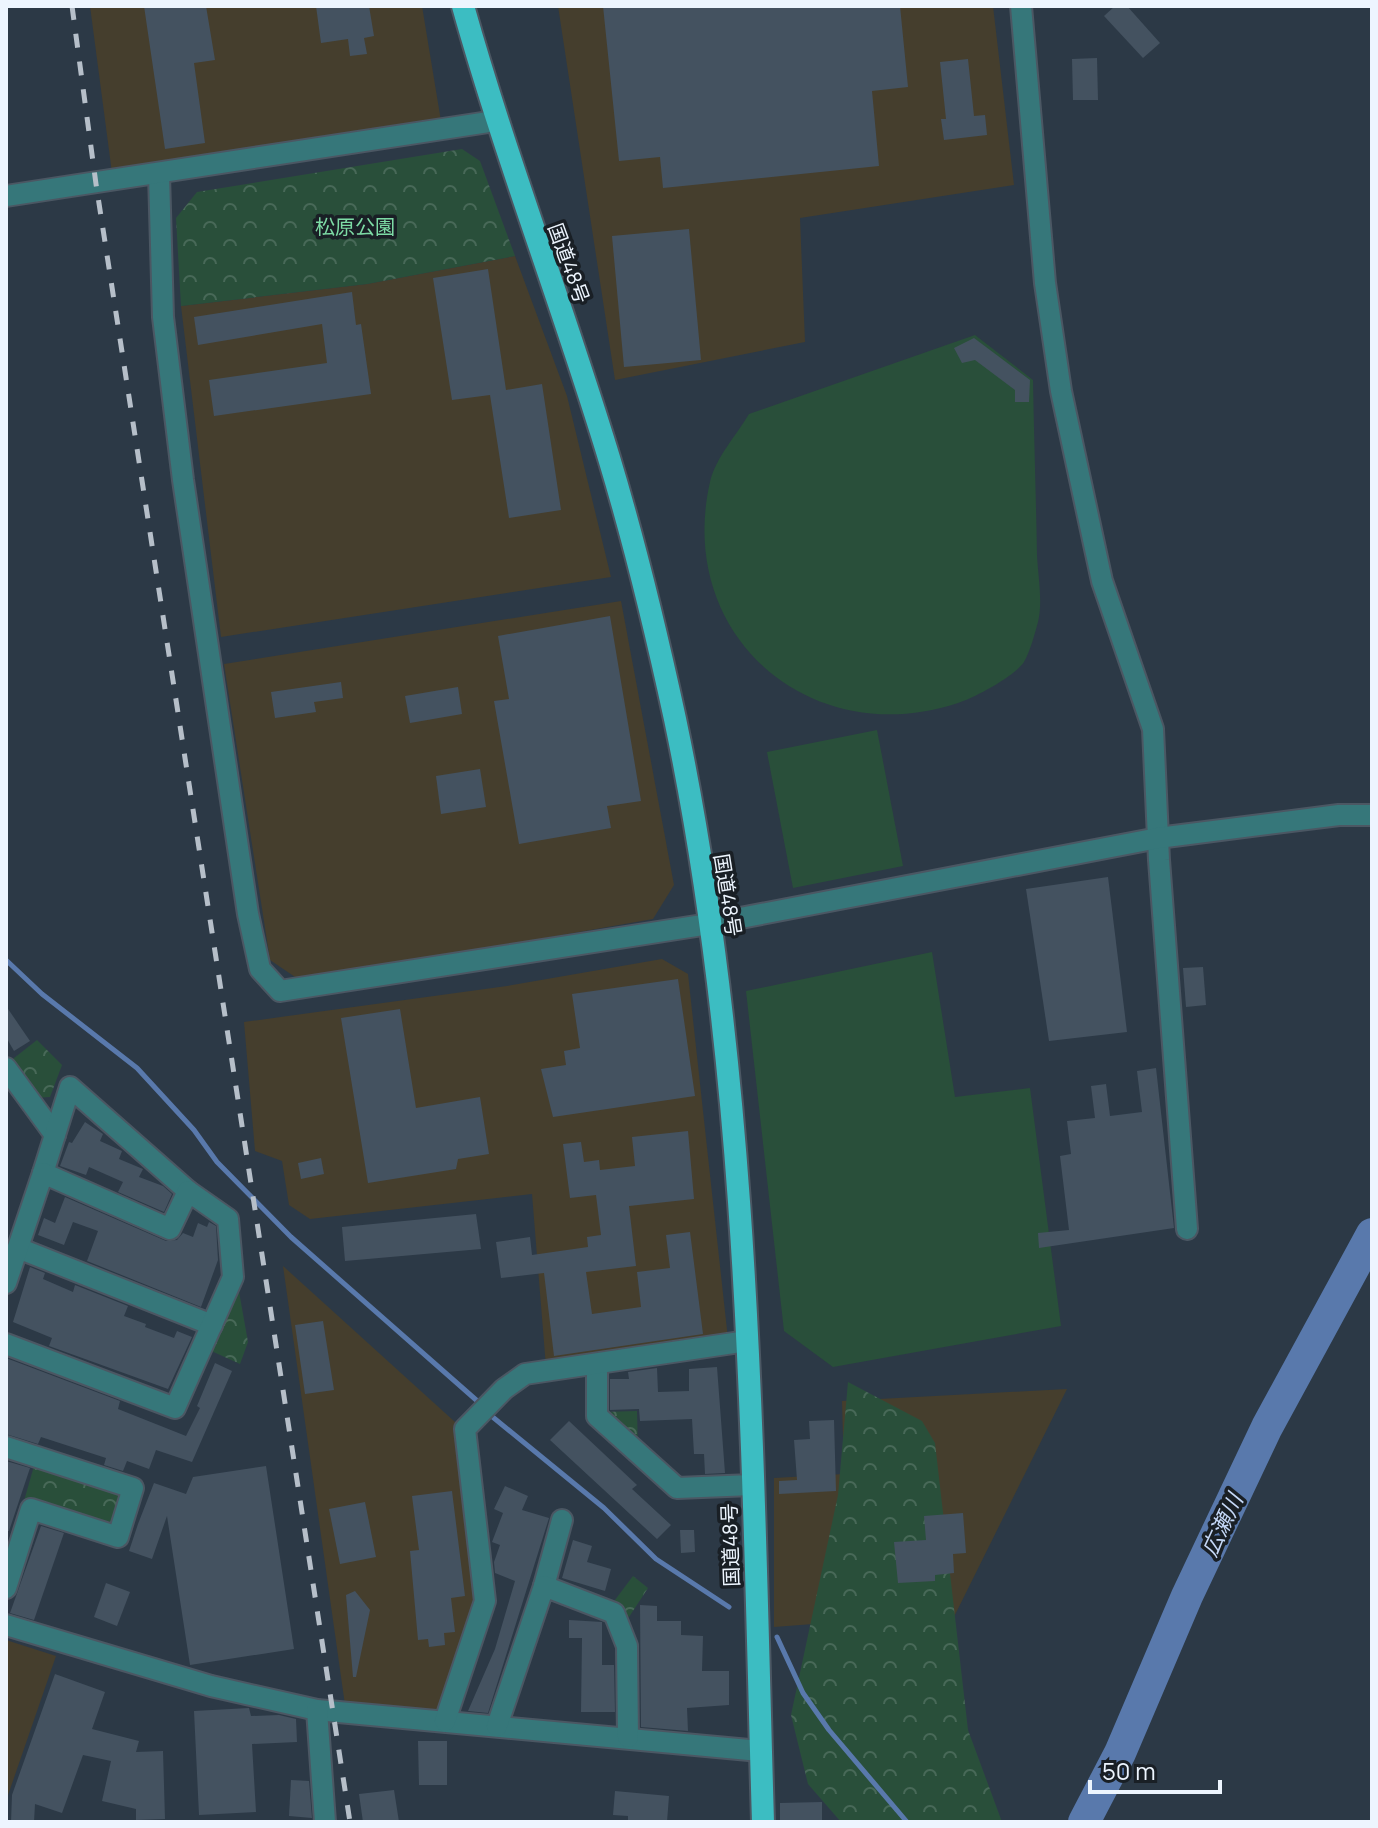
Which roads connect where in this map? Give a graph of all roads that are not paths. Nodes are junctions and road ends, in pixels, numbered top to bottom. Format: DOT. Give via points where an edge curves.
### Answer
graph roads {
  1 [pos="463,6"];
  2 [pos="1021,6"];
  3 [pos="495,121"];
  4 [pos="159,174"];
  5 [pos="6,196"];
  6 [pos="1372,815"];
  7 [pos="1158,838"];
  8 [pos="709,924"];
  9 [pos="6,1068"];
  10 [pos="55,1135"];
  11 [pos="43,1173"];
  12 [pos="188,1191"];
  13 [pos="1187,1229"];
  14 [pos="18,1248"];
  15 [pos="6,1283"];
  16 [pos="212,1325"];
  17 [pos="747,1341"];
  18 [pos="6,1344"];
  19 [pos="597,1364"];
  20 [pos="6,1447"];
  21 [pos="752,1485"];
  22 [pos="562,1520"];
  23 [pos="544,1586"];
  24 [pos="6,1588"];
  25 [pos="6,1625"];
  26 [pos="317,1710"];
  27 [pos="445,1721"];
  28 [pos="497,1726"];
  29 [pos="628,1737"];
  30 [pos="760,1751"];
  31 [pos="325,1822"];
  32 [pos="763,1822"];
  1 -- 3 [label="highway, 国道48号"];
  2 -- 7 [label="street" via="1045,283 1061,391 1102,581 1153,729"];
  3 -- 4 [label="street"];
  3 -- 8 [label="highway, 国道48号" via="583,374 634,542 676,726"];
  4 -- 5 [label="street"];
  4 -- 8 [label="street" via="163,317 183,480 260,969 280,991 302,990"];
  6 -- 7 [label="street"];
  7 -- 8 [label="street"];
  7 -- 13 [label="street"];
  8 -- 17 [label="highway, 国道48号" via="732,1122"];
  9 -- 10 [label="street"];
  10 -- 11 [label="street"];
  10 -- 12 [label="street" via="70,1087"];
  11 -- 12 [label="street" via="170,1229"];
  11 -- 14 [label="street"];
  12 -- 16 [label="street" via="228,1219 233,1277"];
  14 -- 15 [label="street"];
  14 -- 16 [label="street"];
  16 -- 18 [label="street" via="175,1408"];
  17 -- 19 [label="street"];
  17 -- 21 [label="highway, 国道48号"];
  19 -- 21 [label="street" via="597,1416 677,1488"];
  19 -- 27 [label="street" via="525,1374 465,1429 485,1601"];
  20 -- 24 [label="street" via="133,1488 118,1537 31,1509"];
  21 -- 30 [label="highway, 国道48号"];
  22 -- 23 [label="street"];
  23 -- 28 [label="street"];
  23 -- 29 [label="street" via="614,1613 627,1646"];
  25 -- 26 [label="street" via="211,1686"];
  26 -- 27 [label="street"];
  26 -- 31 [label="street"];
  27 -- 28 [label="street"];
  28 -- 29 [label="street"];
  29 -- 30 [label="street"];
  30 -- 32 [label="highway, 国道48号"];
}
